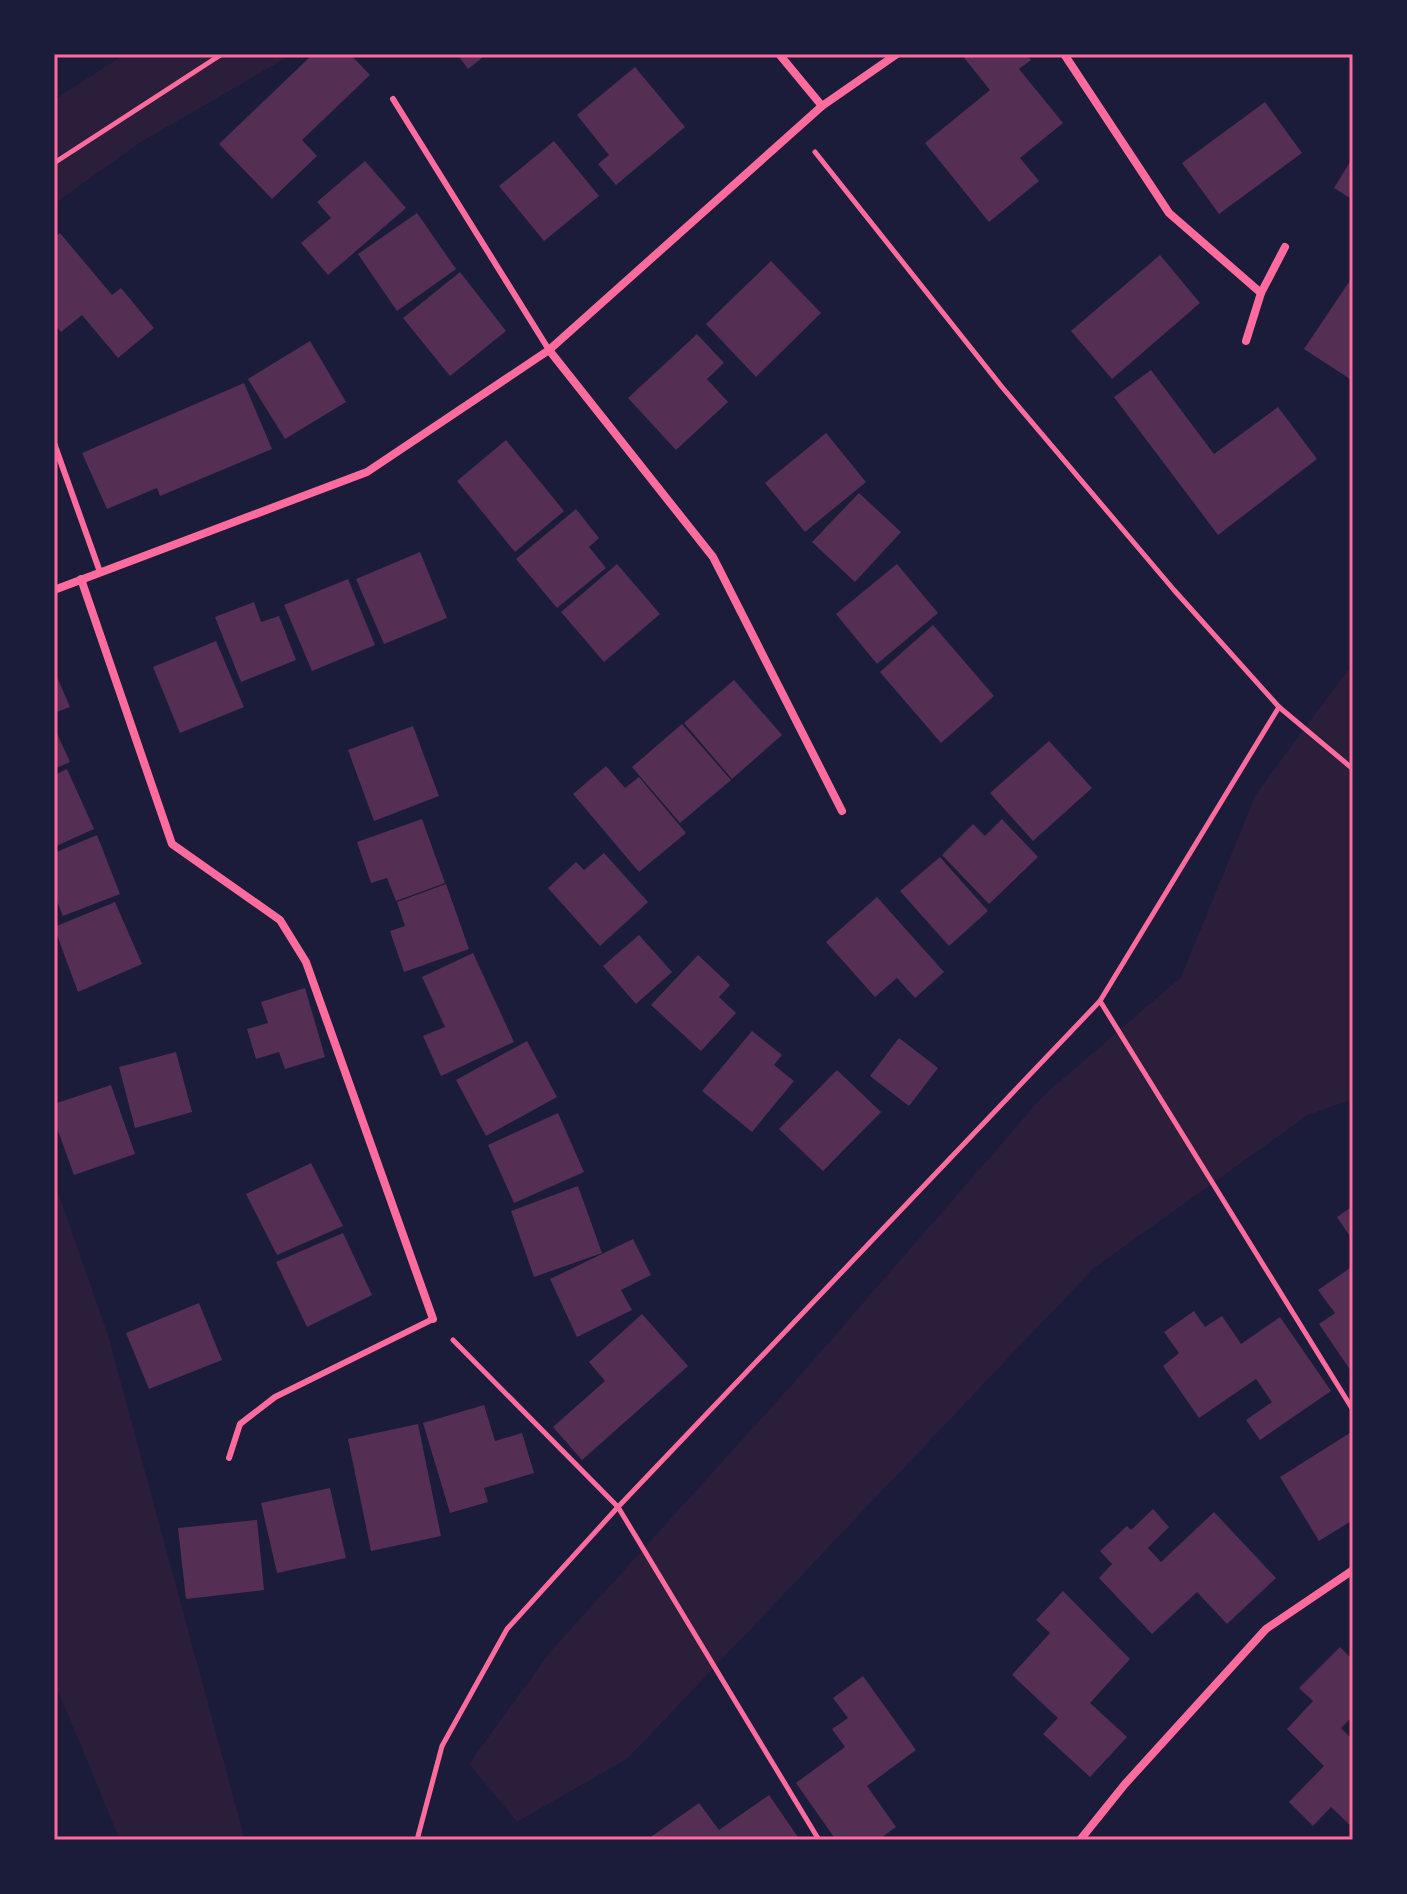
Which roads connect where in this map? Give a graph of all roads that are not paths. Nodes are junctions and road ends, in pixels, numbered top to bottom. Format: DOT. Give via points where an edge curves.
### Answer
graph roads {
  1 [pos="779,54"];
  2 [pos="897,54"];
  3 [pos="1064,54"];
  4 [pos="393,99"];
  5 [pos="822,106"];
  6 [pos="1285,247"];
  7 [pos="1261,293"];
  8 [pos="1246,341"];
  9 [pos="549,350"];
  10 [pos="54,443"];
  11 [pos="100,572"];
  12 [pos="81,579"];
  13 [pos="54,590"];
  14 [pos="842,811"];
  15 [pos="433,1319"];
  16 [pos="229,1458"];
  17 [pos="1353,1570"];
  18 [pos="1080,1840"];
  1 -- 5 [label="street"];
  2 -- 5 [label="street"];
  3 -- 7 [label="street" via="1169,213"];
  4 -- 9 [label="lane"];
  5 -- 9 [label="street"];
  6 -- 7 [label="street"];
  7 -- 8 [label="street"];
  9 -- 11 [label="street" via="367,472"];
  9 -- 14 [label="street" via="713,557"];
  10 -- 11 [label="lane"];
  11 -- 12 [label="street"];
  12 -- 13 [label="street"];
  12 -- 15 [label="street" via="172,844 280,920 306,962"];
  15 -- 16 [label="lane" via="275,1397 240,1424"];
  17 -- 18 [label="street" via="1266,1629"];
}
